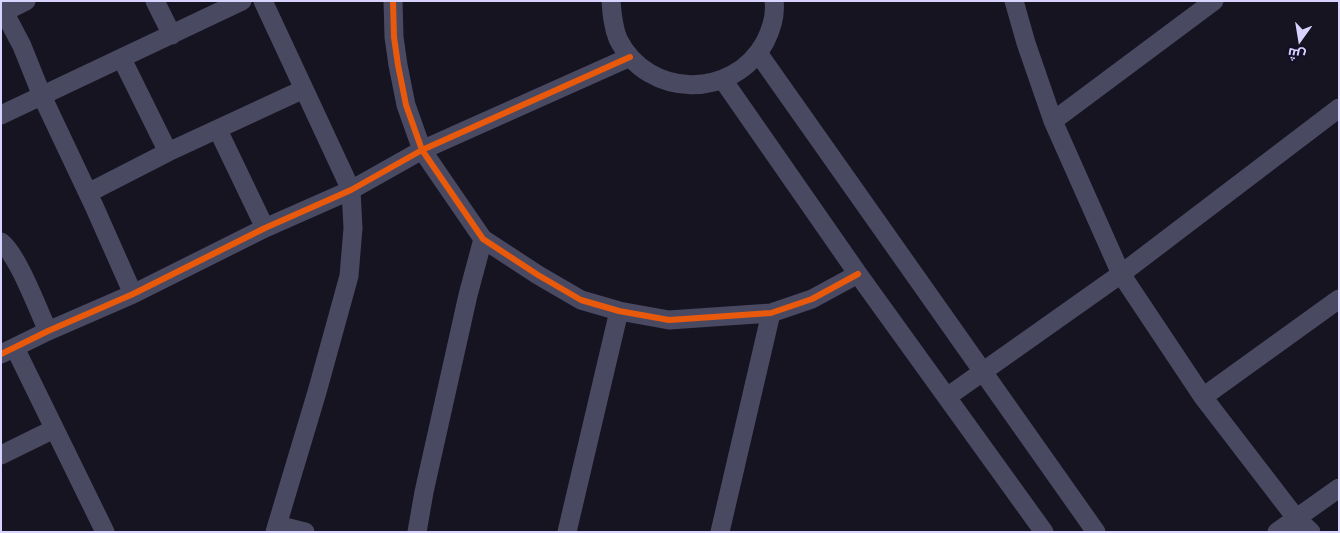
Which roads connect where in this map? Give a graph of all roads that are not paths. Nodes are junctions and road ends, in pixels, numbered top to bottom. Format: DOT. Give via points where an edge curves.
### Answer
graph roads {
  1 [pos="26,1"];
  2 [pos="156,1"];
  3 [pos="242,1"];
  4 [pos="263,1"];
  5 [pos="393,1"];
  6 [pos="611,1"];
  7 [pos="774,1"];
  8 [pos="1014,1"];
  9 [pos="1214,1"];
  10 [pos="3,9"];
  11 [pos="172,35"];
  12 [pos="758,53"];
  13 [pos="630,57"];
  14 [pos="122,59"];
  15 [pos="723,80"];
  16 [pos="304,89"];
  17 [pos="42,96"];
  18 [pos="1339,108"];
  19 [pos="1,115"];
  20 [pos="1053,121"];
  21 [pos="218,130"];
  22 [pos="422,150"];
  23 [pos="168,152"];
  24 [pos="351,190"];
  25 [pos="88,193"];
  26 [pos="265,228"];
  27 [pos="483,239"];
  28 [pos="1,242"];
  29 [pos="858,274"];
  30 [pos="1121,274"];
  31 [pos="133,294"];
  32 [pos="1339,299"];
  33 [pos="619,311"];
  34 [pos="771,313"];
  35 [pos="48,331"];
  36 [pos="8,351"];
  37 [pos="984,370"];
  38 [pos="947,397"];
  39 [pos="1203,397"];
  40 [pos="54,429"];
  41 [pos="1,455"];
  42 [pos="1339,488"];
  43 [pos="1296,518"];
  44 [pos="276,529"];
  45 [pos="105,532"];
  46 [pos="304,532"];
  47 [pos="417,532"];
  48 [pos="566,532"];
  49 [pos="720,532"];
  50 [pos="1044,532"];
  51 [pos="1096,532"];
  52 [pos="1277,532"];
  53 [pos="1312,532"];
  1 -- 10 [label="street"];
  2 -- 11 [label="street"];
  3 -- 11 [label="street"];
  4 -- 16 [label="street"];
  5 -- 22 [label="street" via="399,73"];
  6 -- 13 [label="street" via="618,38"];
  7 -- 12 [label="street" via="770,32"];
  8 -- 20 [label="street"];
  9 -- 20 [label="street"];
  10 -- 17 [label="street"];
  11 -- 14 [label="street"];
  12 -- 15 [label="street" via="742,69"];
  12 -- 37 [label="street"];
  13 -- 15 [label="street" via="649,73 673,83 698,86"];
  13 -- 22 [label="street"];
  14 -- 17 [label="street"];
  14 -- 23 [label="street"];
  15 -- 29 [label="street"];
  16 -- 21 [label="street"];
  16 -- 24 [label="street"];
  17 -- 19 [label="street"];
  17 -- 25 [label="street"];
  18 -- 30 [label="street"];
  20 -- 30 [label="street"];
  21 -- 23 [label="street"];
  21 -- 26 [label="street"];
  22 -- 24 [label="street"];
  22 -- 27 [label="street"];
  23 -- 25 [label="street"];
  24 -- 26 [label="street"];
  24 -- 44 [label="street" via="353,228 349,276"];
  25 -- 31 [label="street"];
  26 -- 31 [label="street"];
  27 -- 33 [label="street" via="581,300"];
  27 -- 47 [label="street"];
  28 -- 35 [label="street" via="15,259"];
  29 -- 34 [label="street" via="812,299"];
  29 -- 38 [label="street"];
  30 -- 37 [label="street"];
  30 -- 39 [label="street"];
  31 -- 35 [label="street"];
  32 -- 39 [label="street"];
  33 -- 34 [label="street" via="669,320"];
  33 -- 48 [label="street"];
  34 -- 49 [label="street"];
  35 -- 36 [label="street"];
  36 -- 40 [label="street"];
  37 -- 38 [label="street"];
  37 -- 51 [label="street"];
  38 -- 50 [label="street"];
  39 -- 43 [label="street"];
  40 -- 41 [label="street"];
  40 -- 45 [label="street"];
  42 -- 43 [label="street"];
  43 -- 52 [label="street"];
  43 -- 53 [label="street"];
  44 -- 46 [label="street"];
}
